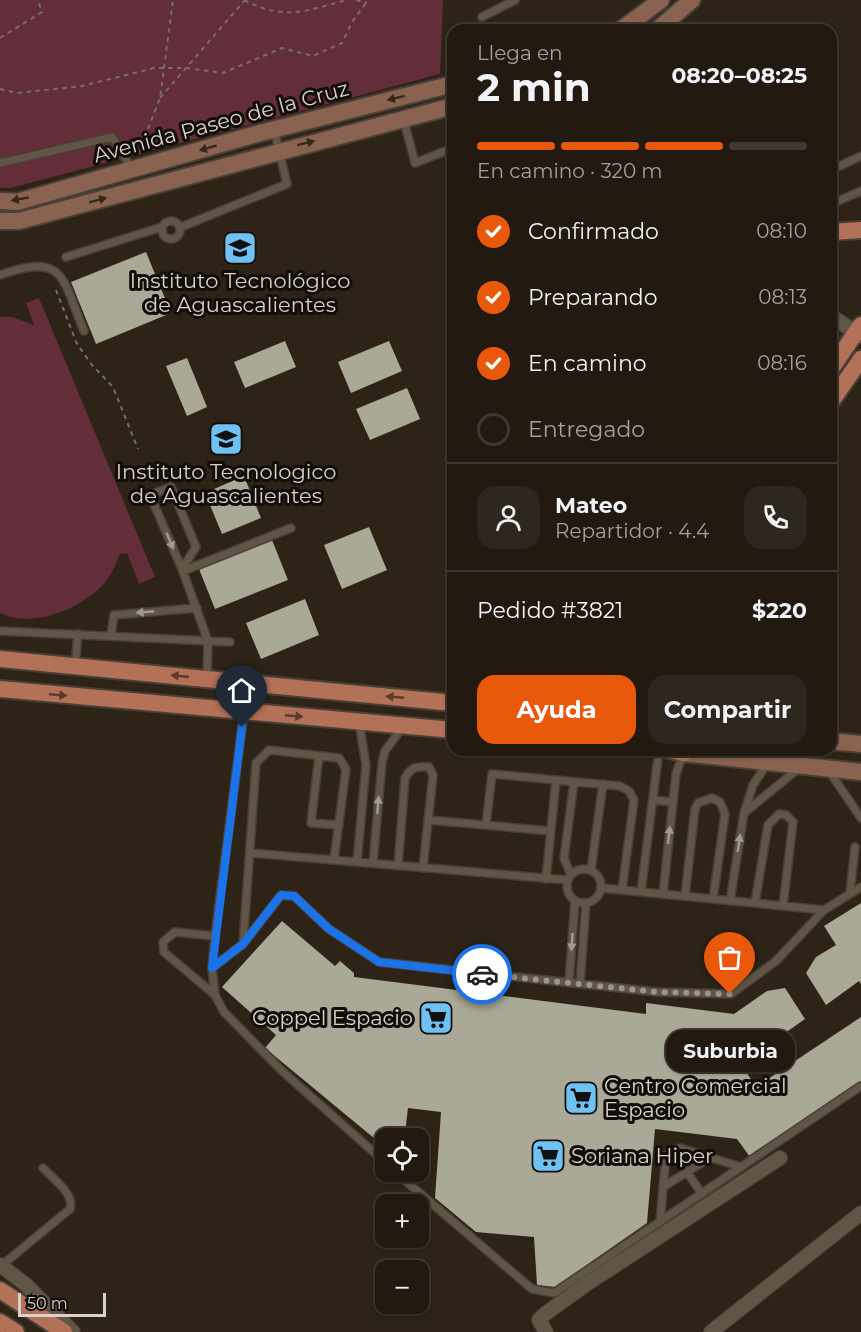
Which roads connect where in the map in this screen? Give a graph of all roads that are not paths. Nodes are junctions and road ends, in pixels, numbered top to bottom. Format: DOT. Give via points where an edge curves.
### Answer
graph roads {
  1 [pos="515,0"];
  2 [pos="661,0"];
  3 [pos="692,0"];
  4 [pos="482,17"];
  5 [pos="629,24"];
  6 [pos="664,24"];
  7 [pos="447,86"];
  8 [pos="447,107"];
  9 [pos="403,118"];
  10 [pos="274,129"];
  11 [pos="280,150"];
  12 [pos="447,150"];
  13 [pos="861,156"];
  14 [pos="0,163"];
  15 [pos="837,167"];
  16 [pos="132,169"];
  17 [pos="861,191"];
  18 [pos="0,201"];
  19 [pos="837,201"];
  20 [pos="0,221"];
  21 [pos="162,227"];
  22 [pos="181,227"];
  23 [pos="861,230"];
  24 [pos="837,232"];
  25 [pos="66,257"];
  26 [pos="0,275"];
  27 [pos="837,319"];
  28 [pos="84,331"];
  29 [pos="859,331"];
  30 [pos="861,359"];
  31 [pos="837,361"];
  32 [pos="837,393"];
  33 [pos="291,528"];
  34 [pos="182,570"];
  35 [pos="197,608"];
  36 [pos="0,630"];
  37 [pos="78,634"];
  38 [pos="111,635"];
  39 [pos="208,641"];
  40 [pos="230,642"];
  41 [pos="0,659"];
  42 [pos="75,666"];
  43 [pos="207,679"];
  44 [pos="0,689"];
  45 [pos="447,702"];
  46 [pos="244,712"];
  47 [pos="359,722"];
  48 [pos="403,726"];
  49 [pos="447,730"];
  50 [pos="837,742"];
  51 [pos="861,744"];
  52 [pos="319,756"];
  53 [pos="658,756"];
  54 [pos="678,756"];
  55 [pos="719,756"];
  56 [pos="768,762"];
  57 [pos="802,766"];
  58 [pos="827,768"];
  59 [pos="861,772"];
  60 [pos="556,780"];
  61 [pos="574,782"];
  62 [pos="603,784"];
  63 [pos="653,800"];
  64 [pos="673,802"];
  65 [pos="744,813"];
  66 [pos="861,818"];
  67 [pos="428,820"];
  68 [pos="339,825"];
  69 [pos="486,825"];
  70 [pos="551,831"];
  71 [pos="855,847"];
  72 [pos="250,853"];
  73 [pos="334,860"];
  74 [pos="357,862"];
  75 [pos="373,863"];
  76 [pos="398,866"];
  77 [pos="423,868"];
  78 [pos="591,870"];
  79 [pos="569,878"];
  80 [pos="546,879"];
  81 [pos="861,887"];
  82 [pos="601,888"];
  83 [pos="622,890"];
  84 [pos="641,892"];
  85 [pos="850,893"];
  86 [pos="663,894"];
  87 [pos="685,896"];
  88 [pos="714,899"];
  89 [pos="575,900"];
  90 [pos="730,901"];
  91 [pos="586,903"];
  92 [pos="755,903"];
  93 [pos="783,906"];
  94 [pos="824,910"];
  95 [pos="215,936"];
  96 [pos="243,944"];
  97 [pos="212,968"];
  98 [pos="569,983"];
  99 [pos="580,984"];
  100 [pos="215,995"];
  101 [pos="861,1086"];
  102 [pos="375,1153"];
  103 [pos="711,1157"];
  104 [pos="780,1158"];
  105 [pos="741,1167"];
  106 [pos="43,1168"];
  107 [pos="687,1172"];
  108 [pos="406,1182"];
  109 [pos="663,1187"];
  110 [pos="702,1194"];
  111 [pos="861,1213"];
  112 [pos="660,1222"];
  113 [pos="0,1265"];
  114 [pos="0,1290"];
  115 [pos="0,1322"];
  116 [pos="543,1326"];
  117 [pos="16,1332"];
  118 [pos="64,1332"];
  119 [pos="73,1332"];
  120 [pos="711,1332"];
  1 -- 4 [label="lane"];
  2 -- 5 [label="main road"];
  3 -- 6 [label="main road"];
  7 -- 10 [label="main road, Avenida Paseo de la Cruz, one-way"];
  8 -- 9 [label="main road, Avenida Paseo de la Cruz"];
  11 -- 9 [label="main road, Avenida Paseo de la Cruz, one-way"];
  9 -- 12 [label="lane" via="415,163"];
  10 -- 11 [label="lane"];
  10 -- 16 [label="main road, Avenida Paseo de la Cruz, one-way"];
  20 -- 11 [label="main road, Avenida Paseo de la Cruz, one-way" via="19,221"];
  11 -- 22 [label="lane" via="287,184"];
  13 -- 15 [label="lane"];
  14 -- 16 [label="lane" via="112,137"];
  16 -- 18 [label="main road, Avenida Paseo de la Cruz, one-way" via="17,201"];
  17 -- 19 [label="lane"];
  21 -- 22 [label="lane" via="169,220"];
  21 -- 22 [label="lane" via="164,237 169,239 178,237"];
  21 -- 25 [label="lane"];
  23 -- 24 [label="main road"];
  26 -- 28 [label="lane" via="28,265 46,266 61,274"];
  27 -- 29 [label="street"];
  29 -- 31 [label="main road"];
  30 -- 32 [label="main road"];
  33 -- 34 [label="lane"];
  34 -- 34 [label="lane, one-way" via="196,547 171,487 150,495"];
  34 -- 35 [label="lane"];
  35 -- 38 [label="lane, one-way" via="114,615"];
  35 -- 39 [label="lane"];
  36 -- 37 [label="lane"];
  37 -- 38 [label="lane"];
  37 -- 42 [label="lane"];
  38 -- 39 [label="lane"];
  39 -- 40 [label="lane"];
  39 -- 43 [label="lane"];
  41 -- 42 [label="main road"];
  43 -- 42 [label="main road, one-way"];
  45 -- 43 [label="main road, one-way"];
  44 -- 46 [label="main road, one-way"];
  46 -- 47 [label="main road, one-way"];
  46 -- 95 [label="lane"];
  47 -- 48 [label="main road"];
  47 -- 74 [label="lane" via="366,765"];
  48 -- 49 [label="main road"];
  75 -- 48 [label="lane, one-way" via="382,763 385,751"];
  50 -- 51 [label="main road"];
  52 -- 68 [label="lane" via="339,758 346,769"];
  52 -- 68 [label="lane" via="311,823"];
  52 -- 72 [label="lane" via="269,750 256,763"];
  53 -- 63 [label="lane"];
  54 -- 64 [label="lane"];
  55 -- 56 [label="main road"];
  56 -- 57 [label="main road"];
  56 -- 65 [label="lane" via="753,785"];
  57 -- 58 [label="main road"];
  57 -- 65 [label="lane"];
  58 -- 59 [label="main road"];
  58 -- 66 [label="lane"];
  60 -- 61 [label="lane"];
  60 -- 69 [label="lane" via="492,774"];
  60 -- 70 [label="lane"];
  61 -- 62 [label="lane"];
  61 -- 79 [label="lane" via="564,858"];
  62 -- 78 [label="lane"];
  62 -- 83 [label="lane" via="620,786 634,800"];
  63 -- 64 [label="lane"];
  63 -- 84 [label="lane"];
  86 -- 64 [label="lane, one-way"];
  90 -- 65 [label="lane, one-way"];
  67 -- 69 [label="lane"];
  67 -- 76 [label="lane" via="433,775 429,767 418,766 405,778"];
  67 -- 77 [label="lane"];
  68 -- 73 [label="lane"];
  69 -- 70 [label="lane"];
  70 -- 80 [label="lane"];
  71 -- 85 [label="lane"];
  72 -- 73 [label="lane"];
  72 -- 96 [label="lane"];
  73 -- 74 [label="lane"];
  74 -- 75 [label="lane"];
  75 -- 76 [label="lane"];
  76 -- 77 [label="lane"];
  77 -- 80 [label="lane"];
  78 -- 79 [label="lane" via="580,869"];
  78 -- 82 [label="lane" via="599,877"];
  79 -- 80 [label="lane"];
  79 -- 89 [label="lane" via="568,891"];
  81 -- 85 [label="lane"];
  82 -- 83 [label="lane"];
  82 -- 91 [label="lane"];
  83 -- 84 [label="lane"];
  84 -- 86 [label="lane"];
  85 -- 94 [label="lane"];
  86 -- 87 [label="lane"];
  87 -- 88 [label="lane"];
  87 -- 88 [label="lane" via="695,809 698,803 712,798 720,802 725,814"];
  88 -- 90 [label="lane"];
  89 -- 91 [label="lane"];
  89 -- 98 [label="lane, one-way"];
  90 -- 92 [label="lane"];
  91 -- 99 [label="lane"];
  92 -- 93 [label="lane"];
  92 -- 93 [label="lane" via="768,825 779,814 793,822"];
  93 -- 94 [label="lane"];
  94 -- 99 [label="lane" via="776,961 730,994"];
  95 -- 97 [label="lane"];
  95 -- 100 [label="lane" via="175,932 164,942 164,952"];
  96 -- 97 [label="lane"];
  96 -- 98 [label="lane" via="281,895 294,896 329,929 379,962"];
  97 -- 100 [label="lane"];
  98 -- 99 [label="lane"];
  100 -- 102 [label="lane" via="224,1012 282,1071"];
  101 -- 105 [label="lane"];
  103 -- 105 [label="lane"];
  103 -- 107 [label="lane"];
  103 -- 109 [label="lane" via="680,1148 666,1155"];
  104 -- 116 [label="street" via="588,1283"];
  105 -- 110 [label="lane"];
  106 -- 113 [label="lane" via="69,1196 70,1209"];
  107 -- 109 [label="lane"];
  107 -- 110 [label="lane"];
  108 -- 112 [label="lane" via="532,1289 554,1293"];
  109 -- 112 [label="lane"];
  110 -- 112 [label="lane"];
  111 -- 120 [label="street"];
  113 -- 119 [label="street" via="26,1284"];
  114 -- 118 [label="main road"];
  115 -- 117 [label="main road"];
}
